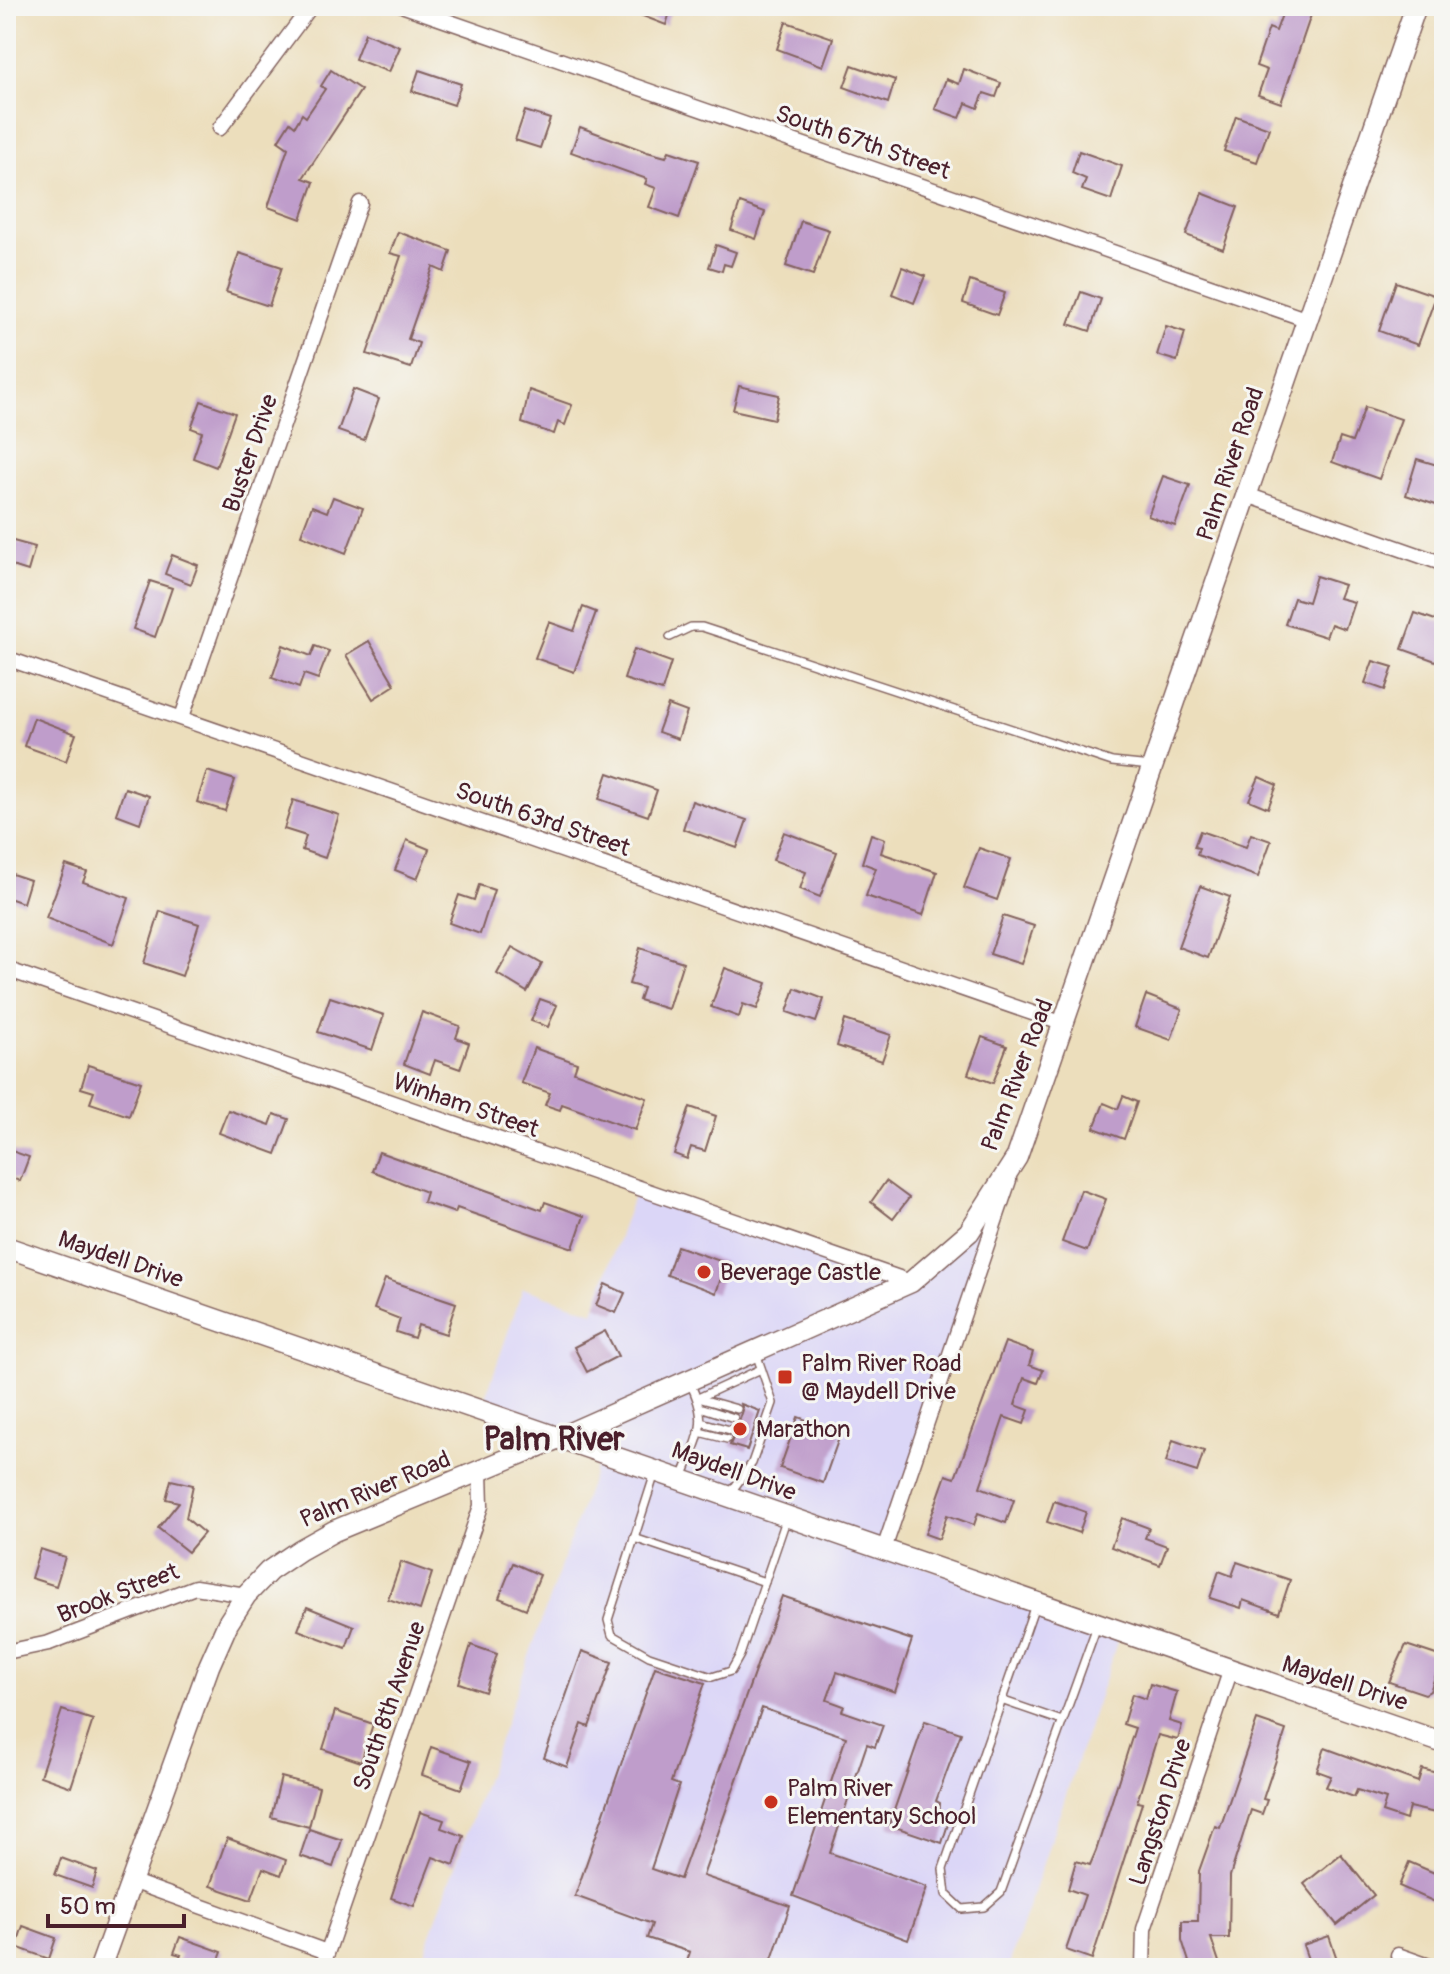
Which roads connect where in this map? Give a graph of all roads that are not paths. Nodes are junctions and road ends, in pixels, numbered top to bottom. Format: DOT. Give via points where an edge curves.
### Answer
graph roads {
  1 [pos="311,6"];
  2 [pos="404,6"];
  3 [pos="1416,6"];
  4 [pos="220,128"];
  5 [pos="360,203"];
  6 [pos="1308,320"];
  7 [pos="1247,495"];
  8 [pos="1444,564"];
  9 [pos="670,637"];
  10 [pos="6,658"];
  11 [pos="182,717"];
  12 [pos="1153,766"];
  13 [pos="6,969"];
  14 [pos="1064,1024"];
  15 [pos="1017,1157"];
  16 [pos="6,1247"];
  17 [pos="911,1282"];
  18 [pos="758,1360"];
  19 [pos="693,1389"];
  20 [pos="703,1408"];
  21 [pos="737,1409"];
  22 [pos="734,1418"];
  23 [pos="701,1422"];
  24 [pos="755,1426"];
  25 [pos="764,1428"];
  26 [pos="730,1430"];
  27 [pos="699,1432"];
  28 [pos="561,1437"];
  29 [pos="751,1437"];
  30 [pos="727,1439"];
  31 [pos="759,1445"];
  32 [pos="748,1446"];
  33 [pos="690,1458"];
  34 [pos="656,1471"];
  35 [pos="480,1472"];
  36 [pos="743,1476"];
  37 [pos="681,1480"];
  38 [pos="728,1497"];
  39 [pos="787,1518"];
  40 [pos="634,1538"];
  41 [pos="883,1552"];
  42 [pos="765,1582"];
  43 [pos="246,1595"];
  44 [pos="1035,1605"];
  45 [pos="1097,1626"];
  46 [pos="6,1652"];
  47 [pos="1230,1672"];
  48 [pos="1001,1700"];
  49 [pos="1062,1721"];
  50 [pos="1444,1743"];
  51 [pos="131,1881"];
  52 [pos="327,1952"];
  53 [pos="1398,1955"];
  54 [pos="100,1968"];
  55 [pos="322,1968"];
  56 [pos="1143,1968"];
  57 [pos="1435,1968"];
  1 -- 4 [label="street"];
  2 -- 6 [label="street, South 67th Street"];
  3 -- 6 [label="street, Palm River Road"];
  5 -- 11 [label="street, Buster Drive"];
  6 -- 7 [label="street, Palm River Road"];
  7 -- 8 [label="street"];
  7 -- 12 [label="street, Palm River Road"];
  9 -- 12 [label="lane" via="702,627 1112,762"];
  10 -- 11 [label="street, South 63rd Street"];
  11 -- 14 [label="street, South 63rd Street"];
  12 -- 14 [label="street, Palm River Road"];
  13 -- 17 [label="street, Winham Street"];
  14 -- 15 [label="street, Palm River Road"];
  15 -- 17 [label="street, Palm River Road" via="969,1232"];
  15 -- 41 [label="street"];
  16 -- 28 [label="street, Maydell Drive"];
  17 -- 18 [label="street, Palm River Road"];
  18 -- 19 [label="street, Palm River Road"];
  18 -- 25 [label="lane" via="773,1403 763,1418"];
  19 -- 20 [label="lane"];
  19 -- 21 [label="lane"];
  19 -- 28 [label="street, Palm River Road"];
  20 -- 22 [label="lane"];
  20 -- 23 [label="lane"];
  23 -- 26 [label="lane"];
  23 -- 27 [label="lane"];
  24 -- 25 [label="lane"];
  25 -- 31 [label="lane"];
  27 -- 30 [label="lane"];
  27 -- 33 [label="lane"];
  28 -- 34 [label="street, Maydell Drive"];
  28 -- 35 [label="street, Palm River Road"];
  29 -- 31 [label="lane"];
  31 -- 32 [label="lane"];
  31 -- 36 [label="lane"];
  33 -- 36 [label="lane"];
  33 -- 37 [label="lane"];
  34 -- 37 [label="street, Maydell Drive"];
  34 -- 40 [label="lane"];
  35 -- 43 [label="street, Palm River Road" via="334,1531 269,1571"];
  35 -- 52 [label="street, South 8th Avenue" via="481,1506"];
  36 -- 38 [label="lane"];
  37 -- 38 [label="street, Maydell Drive"];
  38 -- 39 [label="street, Maydell Drive"];
  39 -- 41 [label="street, Maydell Drive"];
  39 -- 42 [label="lane"];
  40 -- 42 [label="lane"];
  40 -- 42 [label="lane" via="608,1620 612,1635 649,1656 712,1677 731,1671"];
  41 -- 44 [label="street, Maydell Drive"];
  43 -- 46 [label="street, Brook Street" via="195,1587 49,1643"];
  43 -- 51 [label="street, Palm River Road" via="209,1666"];
  44 -- 45 [label="street, Maydell Drive"];
  44 -- 48 [label="lane"];
  45 -- 47 [label="street, Maydell Drive"];
  45 -- 49 [label="lane"];
  47 -- 50 [label="street, Maydell Drive"];
  47 -- 56 [label="street, Langston Drive" via="1144,1929"];
  48 -- 49 [label="lane"];
  48 -- 49 [label="lane" via="943,1869 946,1894 962,1909 984,1907 1001,1892"];
  51 -- 52 [label="street"];
  51 -- 54 [label="street, Palm River Road"];
  52 -- 55 [label="street, South 8th Avenue"];
  53 -- 57 [label="street"];
}
